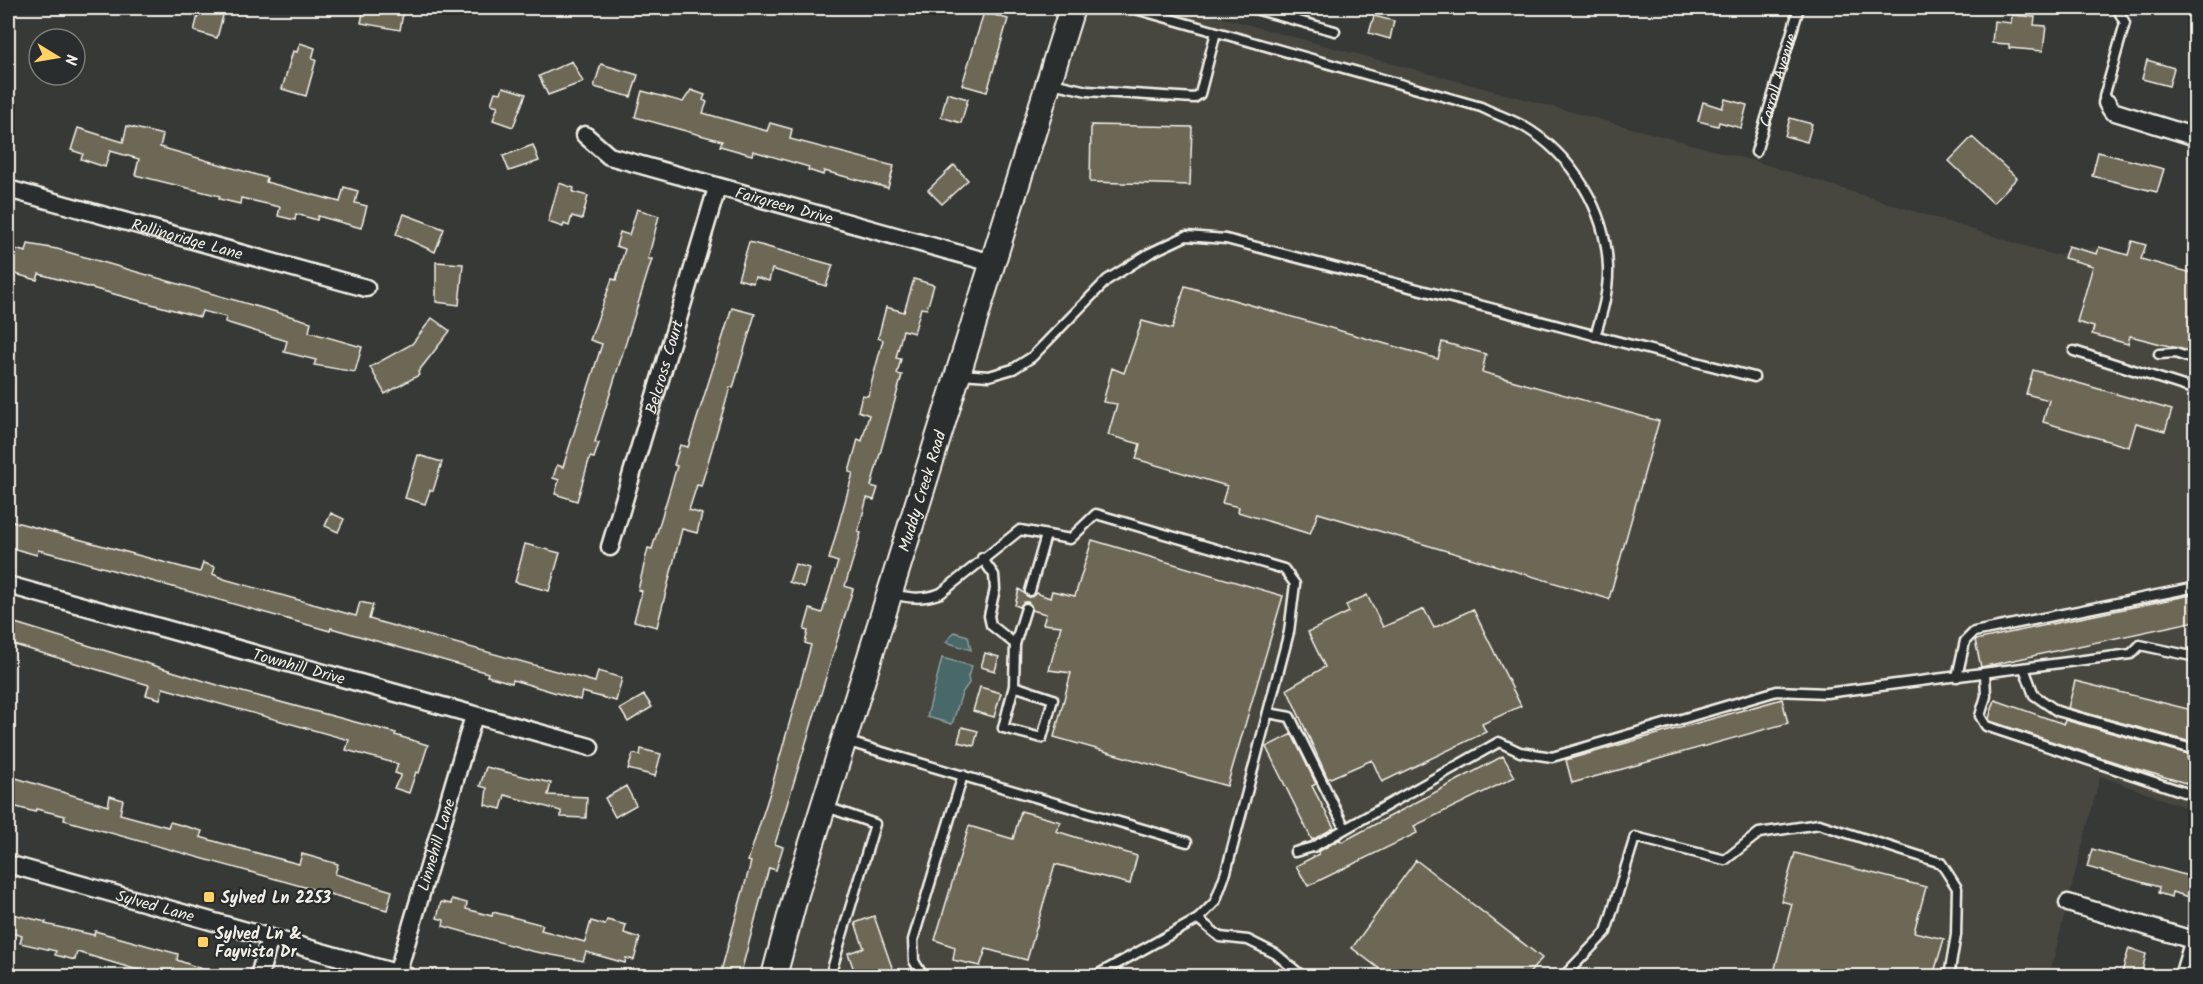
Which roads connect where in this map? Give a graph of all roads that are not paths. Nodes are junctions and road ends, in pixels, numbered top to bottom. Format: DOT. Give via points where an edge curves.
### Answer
graph roads {
  1 [pos="1072,8"];
  2 [pos="1132,8"];
  3 [pos="1251,8"];
  4 [pos="1798,8"];
  5 [pos="2116,8"];
  6 [pos="1335,31"];
  7 [pos="1216,32"];
  8 [pos="1049,82"];
  9 [pos="2108,104"];
  10 [pos="585,135"];
  11 [pos="2196,137"];
  12 [pos="1756,152"];
  13 [pos="717,188"];
  14 [pos="8,189"];
  15 [pos="992,263"];
  16 [pos="366,288"];
  17 [pos="1595,336"];
  18 [pos="2074,351"];
  19 [pos="2158,354"];
  20 [pos="2196,360"];
  21 [pos="958,374"];
  22 [pos="1754,377"];
  23 [pos="2196,390"];
  24 [pos="1046,535"];
  25 [pos="610,547"];
  26 [pos="982,558"];
  27 [pos="8,585"];
  28 [pos="2196,587"];
  29 [pos="1030,591"];
  30 [pos="890,593"];
  31 [pos="1026,608"];
  32 [pos="1015,644"];
  33 [pos="2196,657"];
  34 [pos="2024,668"];
  35 [pos="1985,673"];
  36 [pos="1957,677"];
  37 [pos="1014,686"];
  38 [pos="1268,712"];
  39 [pos="474,716"];
  40 [pos="844,740"];
  41 [pos="590,747"];
  42 [pos="2196,750"];
  43 [pos="963,776"];
  44 [pos="2196,796"];
  45 [pos="824,806"];
  46 [pos="1346,828"];
  47 [pos="1187,842"];
  48 [pos="1295,852"];
  49 [pos="8,864"];
  50 [pos="2068,903"];
  51 [pos="1198,919"];
  52 [pos="270,938"];
  53 [pos="2195,941"];
  54 [pos="259,976"];
  55 [pos="400,976"];
  56 [pos="774,976"];
  57 [pos="830,976"];
  58 [pos="923,976"];
  59 [pos="1095,976"];
  60 [pos="1302,976"];
  61 [pos="1564,976"];
  62 [pos="1949,976"];
  63 [pos="2184,976"];
  1 -- 8 [label="street, Muddy Creek Road"];
  2 -- 7 [label="lane"];
  3 -- 6 [label="lane"];
  4 -- 12 [label="lane, Carroll Avenue"];
  5 -- 9 [label="lane" via="2125,23 2104,97"];
  7 -- 8 [label="lane" via="1200,94 1194,98 1087,92"];
  7 -- 17 [label="lane" via="1481,108 1524,127 1560,156 1586,188 1603,228 1608,268 1604,306"];
  8 -- 15 [label="street, Muddy Creek Road"];
  9 -- 11 [label="street" via="2112,111"];
  10 -- 13 [label="street, Fairgreen Drive" via="609,156"];
  13 -- 15 [label="street, Fairgreen Drive"];
  13 -- 25 [label="street, Belcross Court"];
  14 -- 16 [label="street, Rollingridge Lane"];
  15 -- 21 [label="street, Muddy Creek Road"];
  17 -- 21 [label="lane" via="1226,239 1186,236 1150,252 1107,280 1032,357 1013,369 989,376"];
  17 -- 22 [label="lane"];
  18 -- 23 [label="lane"];
  19 -- 20 [label="lane" via="2175,353"];
  21 -- 30 [label="street, Muddy Creek Road"];
  24 -- 26 [label="lane" via="1020,530"];
  24 -- 29 [label="lane"];
  24 -- 38 [label="lane" via="1070,539 1096,514 1284,569 1294,584 1289,632"];
  26 -- 30 [label="lane" via="941,593 911,598"];
  26 -- 32 [label="lane" via="994,575 991,625"];
  27 -- 39 [label="street, Townhill Drive"];
  28 -- 36 [label="lane" via="1974,632 1965,641"];
  30 -- 40 [label="street, Muddy Creek Road"];
  31 -- 32 [label="lane"];
  32 -- 37 [label="lane"];
  33 -- 34 [label="lane" via="2139,645 2131,654"];
  34 -- 35 [label="lane"];
  34 -- 42 [label="lane" via="2034,695 2057,711"];
  35 -- 36 [label="lane"];
  35 -- 44 [label="lane" via="1986,696 1980,716 1986,726"];
  36 -- 46 [label="lane" via="1826,693 1777,691 1552,757 1520,752 1499,742"];
  37 -- 37 [label="lane" via="1054,702 1042,738 1003,728"];
  38 -- 46 [label="lane" via="1290,717"];
  38 -- 51 [label="lane" via="1226,872 1215,902"];
  39 -- 41 [label="street, Townhill Drive"];
  39 -- 55 [label="street, Linnehill Lane"];
  40 -- 43 [label="lane"];
  40 -- 45 [label="street, Muddy Creek Road"];
  43 -- 47 [label="lane"];
  43 -- 58 [label="lane" via="913,940 914,961"];
  45 -- 56 [label="street, Muddy Creek Road"];
  45 -- 57 [label="lane" via="875,824"];
  46 -- 48 [label="lane" via="1313,847"];
  49 -- 52 [label="street, Sylved Lane"];
  50 -- 53 [label="street"];
  51 -- 59 [label="lane"];
  51 -- 60 [label="lane" via="1220,937 1248,940 1276,954"];
  52 -- 54 [label="street"];
  52 -- 55 [label="street, Sylved Lane"];
  53 -- 63 [label="street"];
  61 -- 62 [label="lane" via="1606,932 1635,837 1725,860 1759,833 1819,824 1941,863 1957,888 1956,935"];
}
